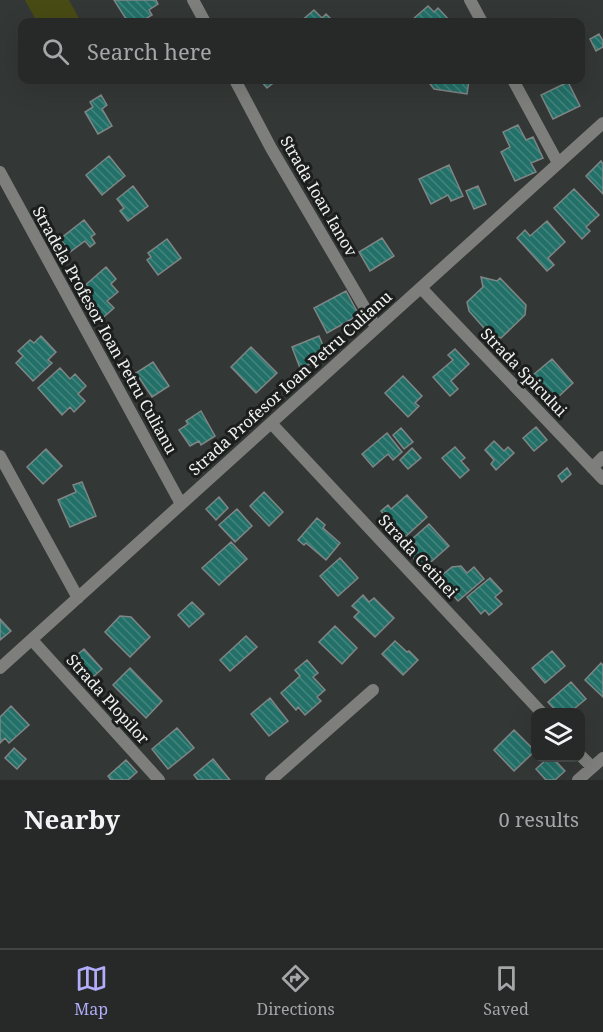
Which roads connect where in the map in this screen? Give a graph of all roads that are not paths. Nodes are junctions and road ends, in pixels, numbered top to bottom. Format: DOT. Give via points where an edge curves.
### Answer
graph roads {
  1 [pos="193,0"];
  2 [pos="470,0"];
  3 [pos="203,18"];
  4 [pos="480,18"];
  5 [pos="237,84"];
  6 [pos="515,84"];
  7 [pos="603,123"];
  8 [pos="558,163"];
  9 [pos="0,171"];
  10 [pos="421,288"];
  11 [pos="376,327"];
  12 [pos="271,423"];
  13 [pos="0,456"];
  14 [pos="603,457"];
  15 [pos="592,468"];
  16 [pos="603,479"];
  17 [pos="181,504"];
  18 [pos="78,598"];
  19 [pos="32,640"];
  20 [pos="0,668"];
  21 [pos="373,690"];
  22 [pos="537,708"];
  23 [pos="603,758"];
  24 [pos="585,760"];
  25 [pos="592,768"];
  26 [pos="159,780"];
  27 [pos="271,780"];
  28 [pos="578,780"];
  1 -- 3 [label="street"];
  2 -- 4 [label="street"];
  5 -- 11 [label="street, Strada Ioan Ianov"];
  6 -- 8 [label="street"];
  7 -- 8 [label="street, Strada Profesor Ioan Petru Culianu"];
  8 -- 10 [label="street, Strada Profesor Ioan Petru Culianu"];
  9 -- 17 [label="street, Stradela Profesor Ioan Petru Culianu"];
  10 -- 11 [label="street, Strada Profesor Ioan Petru Culianu"];
  10 -- 15 [label="street, Strada Spicului"];
  11 -- 12 [label="street, Strada Profesor Ioan Petru Culianu"];
  12 -- 17 [label="street, Strada Profesor Ioan Petru Culianu"];
  12 -- 22 [label="street, Strada Cetinei"];
  13 -- 18 [label="street"];
  14 -- 15 [label="street"];
  15 -- 16 [label="street, Strada Spicului"];
  17 -- 18 [label="street, Strada Profesor Ioan Petru Culianu"];
  18 -- 19 [label="street, Strada Profesor Ioan Petru Culianu"];
  19 -- 20 [label="street, Strada Profesor Ioan Petru Culianu"];
  19 -- 26 [label="street, Strada Plopilor"];
  21 -- 27 [label="street"];
  23 -- 25 [label="street"];
  24 -- 25 [label="street"];
  25 -- 28 [label="street"];
}
